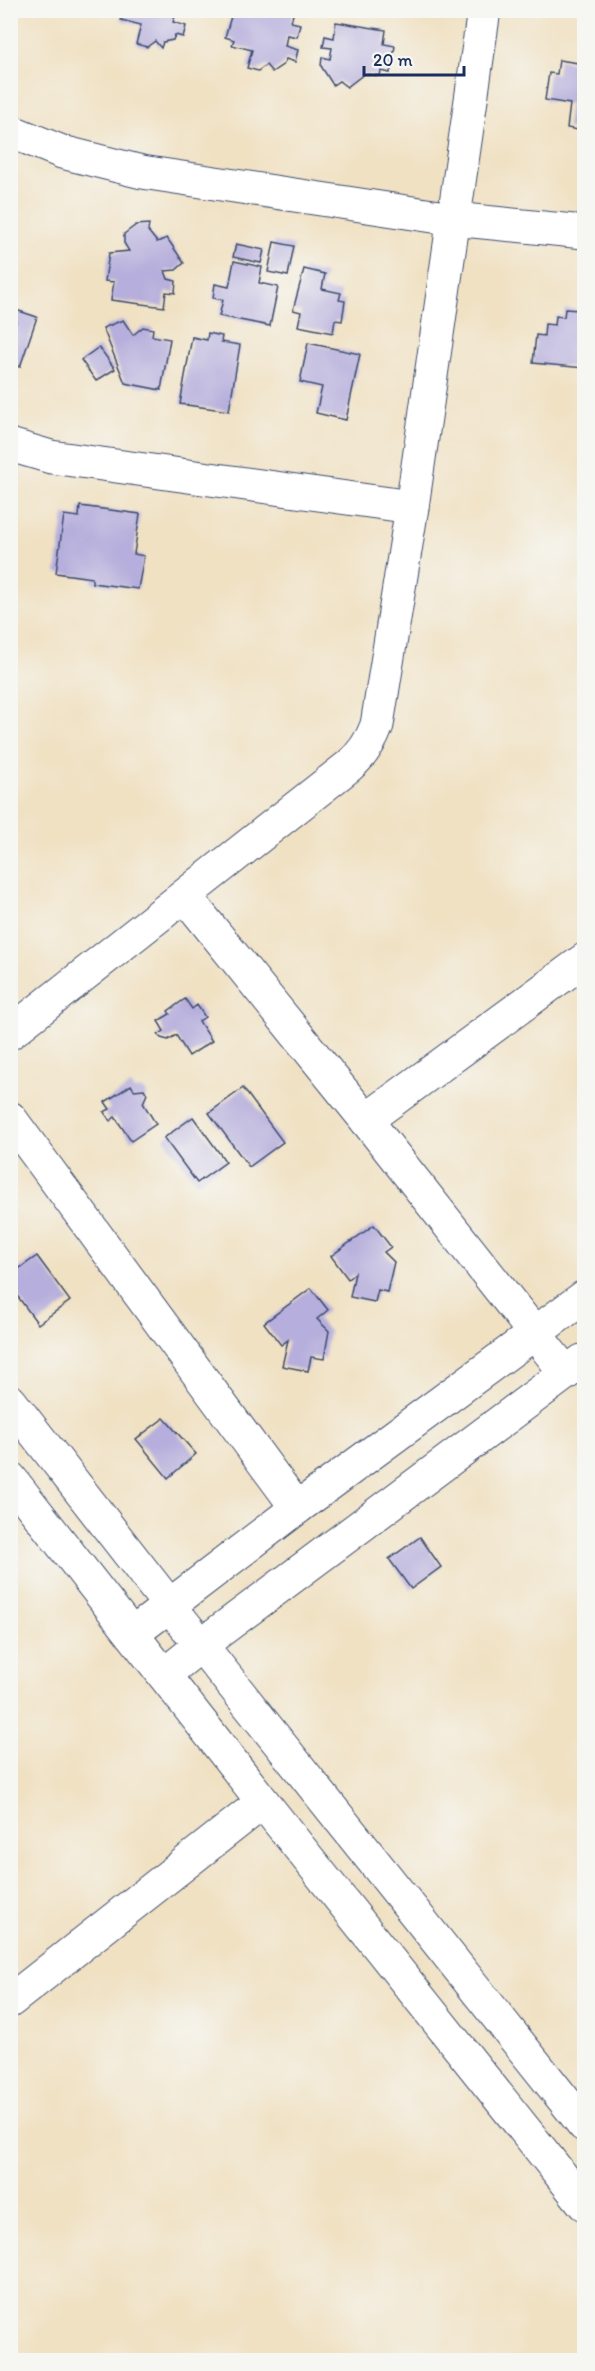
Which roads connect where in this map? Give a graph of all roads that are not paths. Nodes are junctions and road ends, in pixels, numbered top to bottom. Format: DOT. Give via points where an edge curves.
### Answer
graph roads {
  1 [pos="484,10"];
  2 [pos="10,131"];
  3 [pos="453,219"];
  4 [pos="585,232"];
  5 [pos="10,445"];
  6 [pos="412,507"];
  7 [pos="185,896"];
  8 [pos="585,960"];
  9 [pos="10,1033"];
  10 [pos="10,1118"];
  11 [pos="366,1120"];
  12 [pos="585,1297"];
  13 [pos="534,1334"];
  14 [pos="575,1366"];
  15 [pos="10,1401"];
  16 [pos="10,1478"];
  17 [pos="297,1508"];
  18 [pos="169,1605"];
  19 [pos="132,1634"];
  20 [pos="201,1644"];
  21 [pos="173,1685"];
  22 [pos="263,1802"];
  23 [pos="10,2001"];
  24 [pos="585,2125"];
  25 [pos="585,2204"];
  1 -- 3 [label="street"];
  2 -- 3 [label="street" via="62,152 142,172"];
  3 -- 4 [label="street"];
  3 -- 6 [label="street"];
  5 -- 6 [label="street" via="51,457"];
  6 -- 7 [label="street" via="372,740 349,766"];
  7 -- 9 [label="street"];
  7 -- 11 [label="street"];
  8 -- 11 [label="street"];
  10 -- 17 [label="street"];
  11 -- 13 [label="street"];
  12 -- 13 [label="street"];
  13 -- 14 [label="street"];
  13 -- 17 [label="street"];
  14 -- 20 [label="street"];
  15 -- 18 [label="street"];
  16 -- 19 [label="street"];
  17 -- 18 [label="street"];
  18 -- 19 [label="street"];
  18 -- 20 [label="street"];
  19 -- 21 [label="street"];
  20 -- 21 [label="street"];
  20 -- 24 [label="street"];
  21 -- 22 [label="street"];
  22 -- 23 [label="street"];
  22 -- 25 [label="street"];
}
